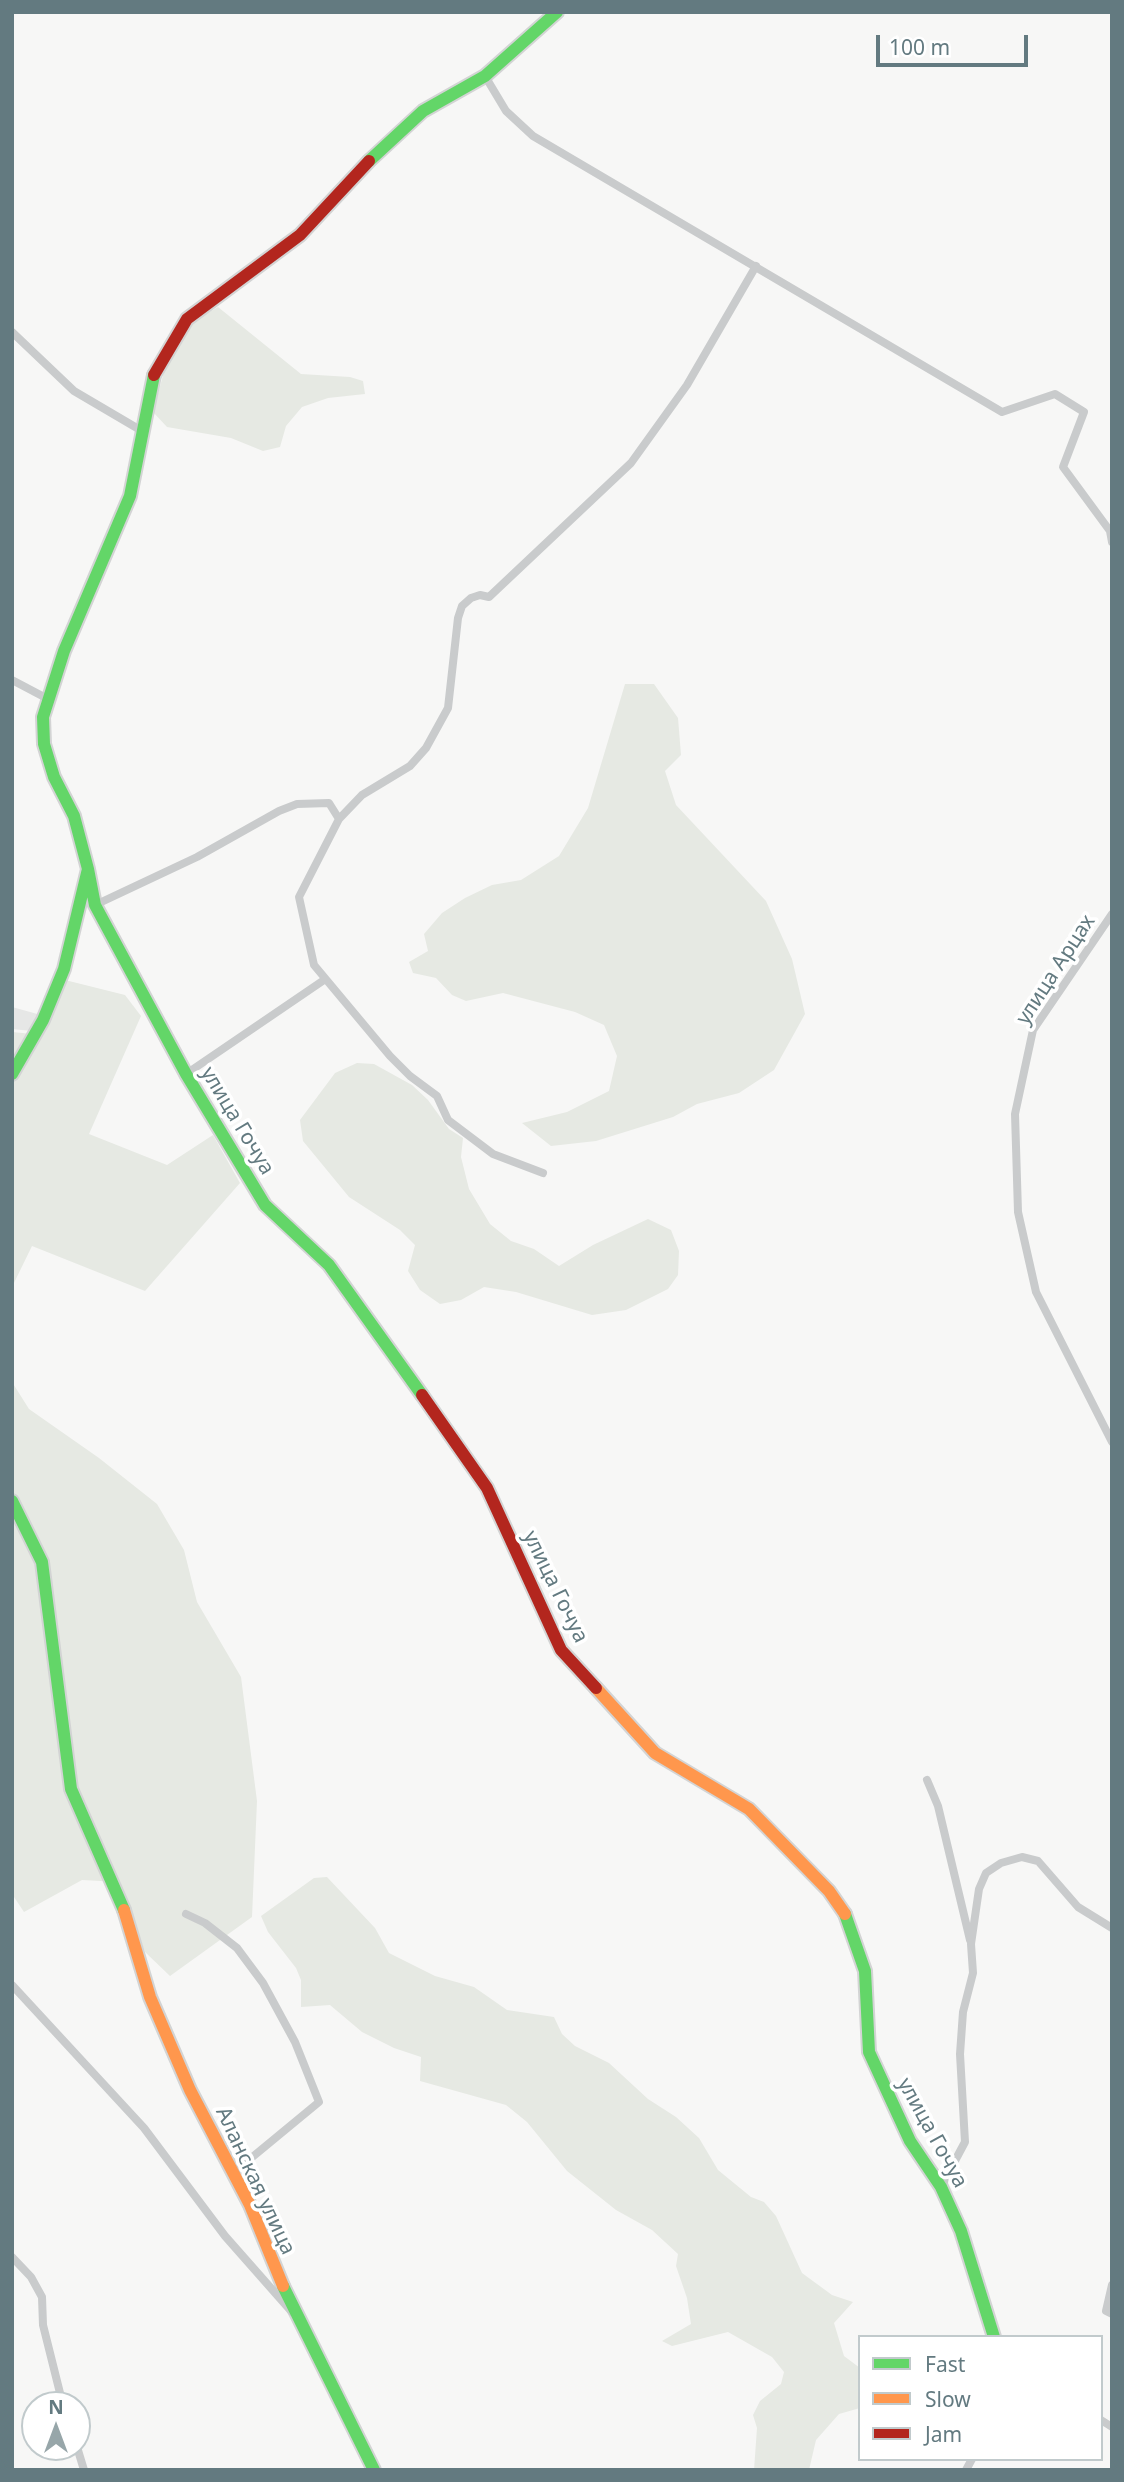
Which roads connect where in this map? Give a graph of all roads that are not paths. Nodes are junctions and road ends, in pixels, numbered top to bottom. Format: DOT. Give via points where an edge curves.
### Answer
graph roads {
  1 [pos="557,12"];
  2 [pos="485,76"];
  3 [pos="756,266"];
  4 [pos="12,332"];
  5 [pos="142,431"];
  6 [pos="1112,542"];
  7 [pos="12,680"];
  8 [pos="48,699"];
  9 [pos="339,819"];
  10 [pos="88,870"];
  11 [pos="95,905"];
  12 [pos="1112,914"];
  13 [pos="324,980"];
  14 [pos="12,1074"];
  15 [pos="186,1074"];
  16 [pos="543,1173"];
  17 [pos="1112,1442"];
  18 [pos="12,1501"];
  19 [pos="927,1780"];
  20 [pos="186,1914"];
  21 [pos="1112,1928"];
  22 [pos="971,1944"];
  23 [pos="12,1985"];
  24 [pos="233,2173"];
  25 [pos="941,2187"];
  26 [pos="12,2257"];
  27 [pos="1112,2285"];
  28 [pos="1112,2314"];
  29 [pos="299,2321"];
  30 [pos="993,2335"];
  31 [pos="60,2391"];
  32 [pos="374,2470"];
  1 -- 2 [label="street, улица Гочуа"];
  2 -- 3 [label="street" via="506,111 533,136"];
  2 -- 5 [label="street, улица Гочуа" via="424,111 380,149 300,235 187,319 154,375"];
  3 -- 6 [label="street" via="1002,412 1055,394 1084,412 1063,467 1110,531"];
  3 -- 9 [label="street" via="687,385 631,463 489,597 471,598 463,606 447,708 426,748 410,766 362,795"];
  4 -- 5 [label="street" via="74,391"];
  5 -- 8 [label="street, улица Гочуа" via="130,496 83,601"];
  7 -- 8 [label="street"];
  8 -- 10 [label="street, улица Гочуа" via="44,744 54,777 75,816"];
  9 -- 11 [label="street" via="329,803 298,804"];
  9 -- 13 [label="street" via="299,897 309,950"];
  10 -- 11 [label="street, улица Гочуа"];
  10 -- 14 [label="street" via="64,969 43,1020"];
  11 -- 15 [label="street, улица Гочуа"];
  12 -- 17 [label="street, улица Арцах" via="1034,1030 1015,1114 1018,1212 1036,1292"];
  13 -- 15 [label="street"];
  13 -- 16 [label="street" via="410,1076 437,1096 448,1120 493,1154"];
  15 -- 25 [label="street, улица Гочуа" via="265,1205 329,1265 456,1441 487,1489 561,1650 655,1753 749,1810 835,1900 847,1918 865,1971 869,2052 910,2141"];
  18 -- 24 [label="street, Аланская улица" via="42,1562 71,1789 121,1900 150,1997"];
  19 -- 22 [label="street" via="938,1806"];
  20 -- 24 [label="street" via="237,1948 263,1983 295,2042 319,2102"];
  21 -- 22 [label="street" via="1079,1907 1038,1861 1022,1857 986,1873 979,1889"];
  22 -- 25 [label="street" via="973,1973 963,2012 960,2054 965,2142"];
  23 -- 29 [label="street" via="144,2129 225,2236"];
  24 -- 29 [label="street, Аланская улица"];
  25 -- 30 [label="street, улица Гочуа" via="961,2231"];
  26 -- 31 [label="street" via="42,2297 43,2325"];
  27 -- 28 [label="street" via="1105,2311"];
  29 -- 32 [label="street, Аланская улица"];
}
